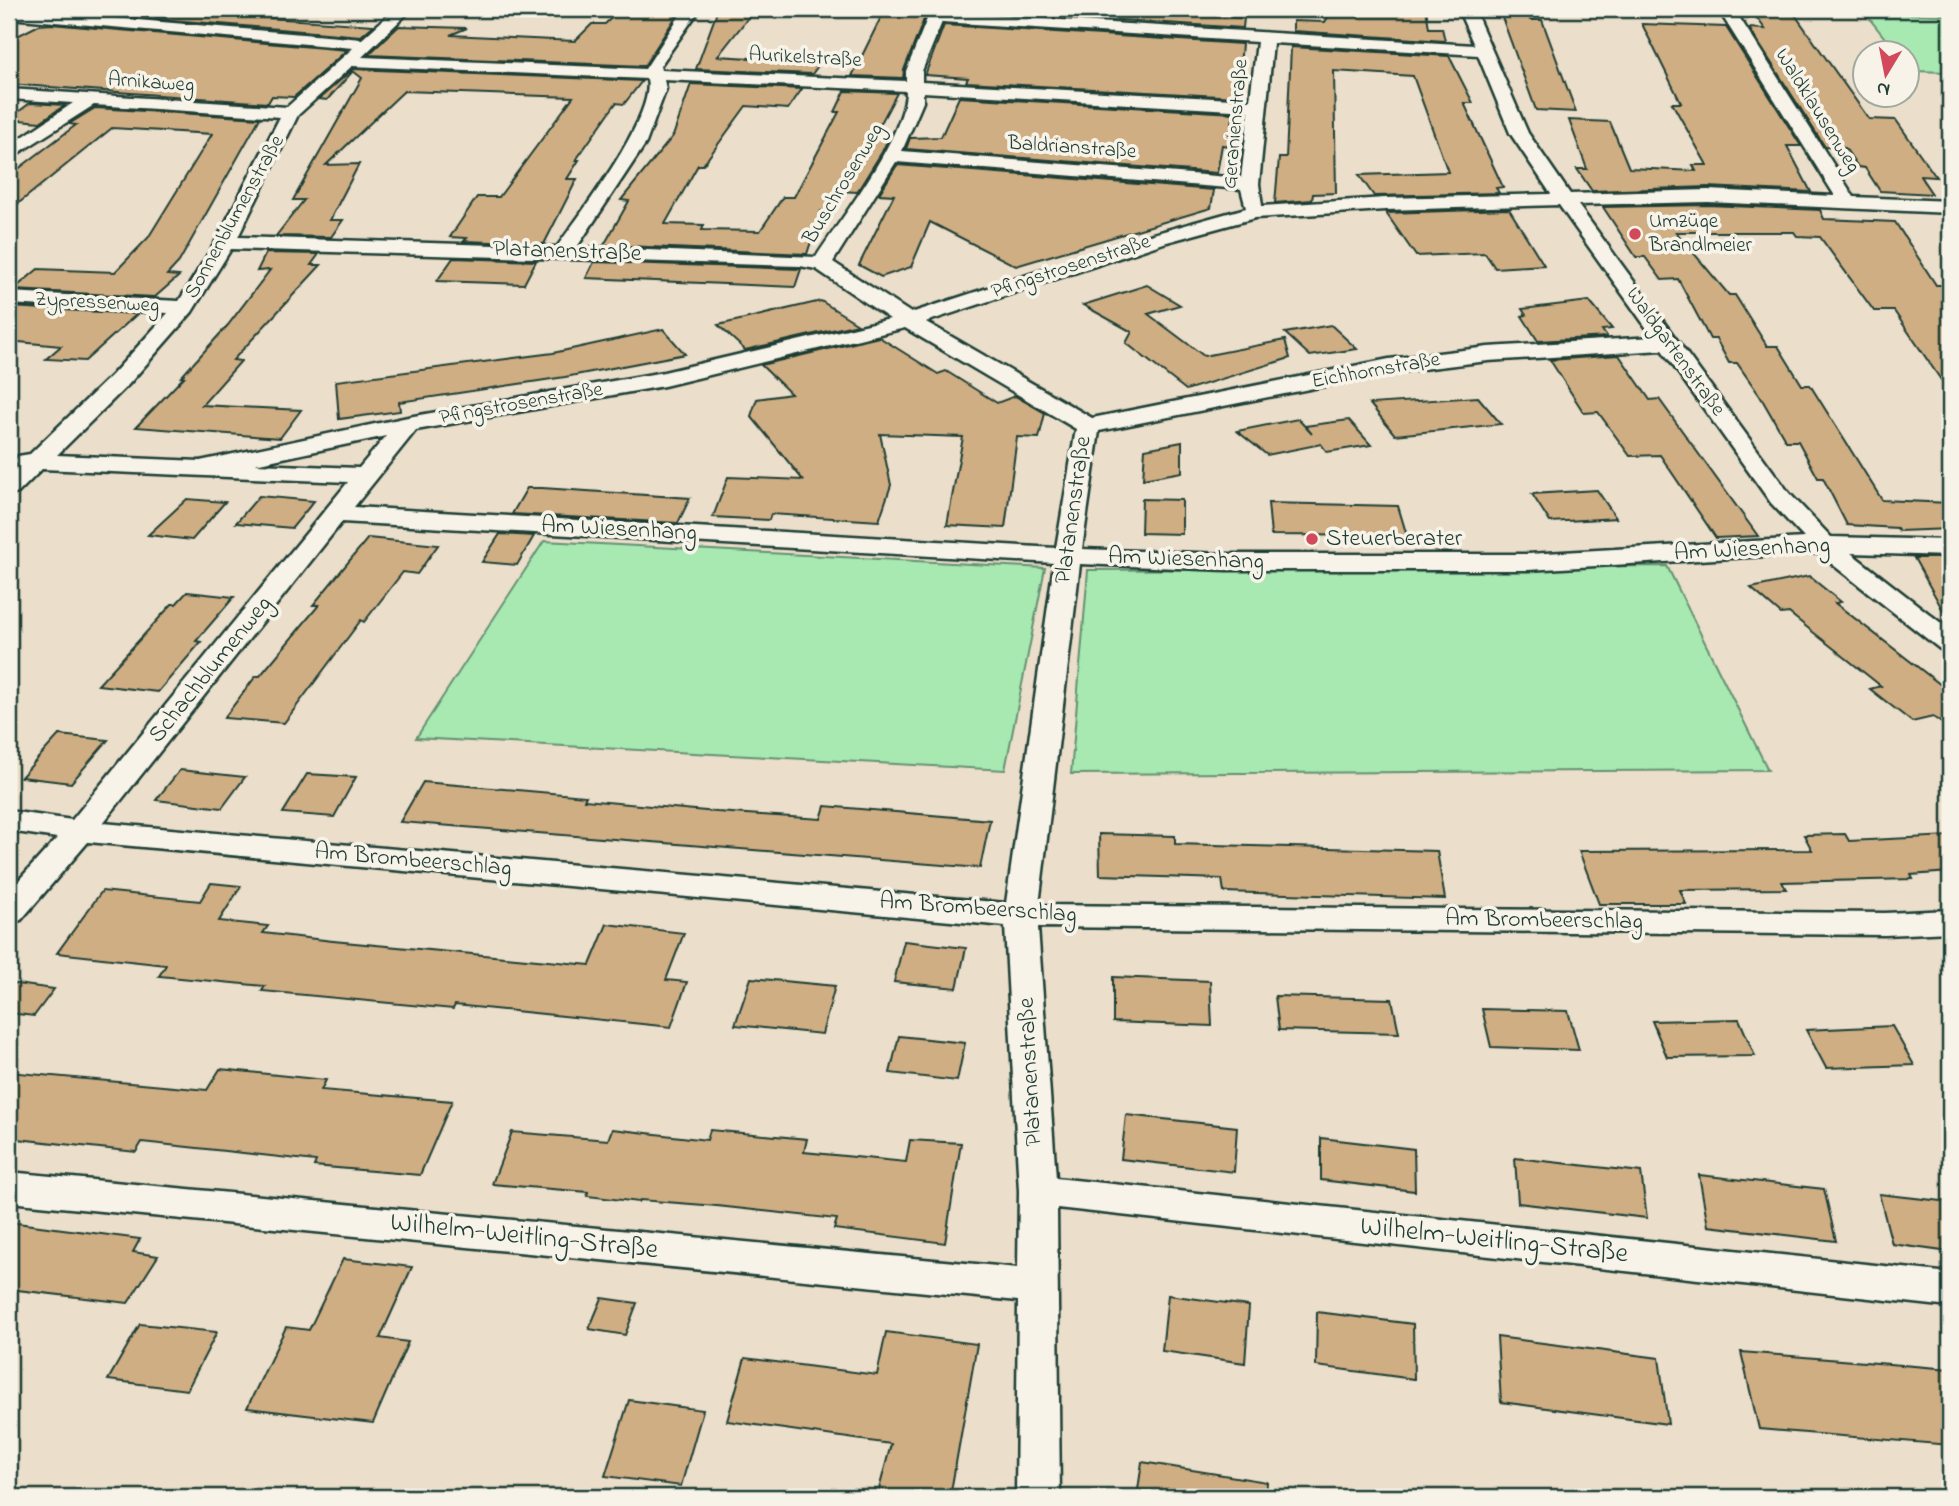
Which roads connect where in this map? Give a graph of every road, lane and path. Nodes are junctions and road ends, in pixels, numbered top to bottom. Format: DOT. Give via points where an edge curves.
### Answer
graph roads {
  1 [pos="55,9"];
  2 [pos="404,9"];
  3 [pos="692,9"];
  4 [pos="1466,9"];
  5 [pos="1726,9"];
  6 [pos="9,13"];
  7 [pos="937,13"];
  8 [pos="36,17"];
  9 [pos="9,30"];
  10 [pos="1265,39"];
  11 [pos="367,44"];
  12 [pos="1485,51"];
  13 [pos="348,61"];
  14 [pos="654,74"];
  15 [pos="912,86"];
  16 [pos="9,94"];
  17 [pos="88,101"];
  18 [pos="1260,106"];
  19 [pos="291,113"];
  20 [pos="9,154"];
  21 [pos="891,156"];
  22 [pos="1250,184"];
  23 [pos="1563,199"];
  24 [pos="1848,202"];
  25 [pos="1943,207"];
  26 [pos="1254,212"];
  27 [pos="1950,224"];
  28 [pos="225,243"];
  29 [pos="564,251"];
  30 [pos="822,264"];
  31 [pos="9,298"];
  32 [pos="185,308"];
  33 [pos="908,321"];
  34 [pos="1668,342"];
  35 [pos="408,424"];
  36 [pos="1088,426"];
  37 [pos="9,460"];
  38 [pos="38,461"];
  39 [pos="206,467"];
  40 [pos="367,476"];
  41 [pos="9,488"];
  42 [pos="338,514"];
  43 [pos="1824,545"];
  44 [pos="1950,548"];
  45 [pos="1068,556"];
  46 [pos="1950,643"];
  47 [pos="9,821"];
  48 [pos="80,831"];
  49 [pos="9,912"];
  50 [pos="1021,916"];
  51 [pos="1950,921"];
  52 [pos="9,1187"];
  53 [pos="1038,1191"];
  54 [pos="1039,1287"];
  55 [pos="1950,1290"];
  56 [pos="1038,1497"];
  1 -- 8 [label="street"];
  2 -- 11 [label="street, Sonnenblumenstraße"];
  3 -- 14 [label="street" via="652,66"];
  4 -- 12 [label="street, Waldgartenstraße"];
  5 -- 24 [label="street, Waldklausenweg"];
  6 -- 8 [label="street"];
  7 -- 10 [label="street"];
  7 -- 15 [label="street, Buschrosenweg"];
  8 -- 9 [label="street"];
  8 -- 11 [label="street"];
  10 -- 12 [label="street"];
  10 -- 18 [label="street, Geranienstraße"];
  11 -- 13 [label="street, Sonnenblumenstraße"];
  12 -- 23 [label="street, Waldgartenstraße" via="1519,133"];
  13 -- 14 [label="street, Aurikelstraße"];
  13 -- 19 [label="street, Sonnenblumenstraße"];
  14 -- 15 [label="street, Aurikelstraße"];
  14 -- 29 [label="street" via="658,89 637,144"];
  15 -- 18 [label="street, Aurikelstraße"];
  15 -- 21 [label="street, Buschrosenweg" via="914,102"];
  16 -- 17 [label="street, Arnikaweg"];
  17 -- 19 [label="street, Arnikaweg"];
  17 -- 20 [label="street"];
  18 -- 22 [label="street, Geranienstraße"];
  19 -- 28 [label="street, Sonnenblumenstraße"];
  21 -- 22 [label="street, Baldrianstraße"];
  21 -- 30 [label="street, Buschrosenweg"];
  22 -- 26 [label="street, Geranienstraße"];
  23 -- 24 [label="street, Pfingstrosenstraße" via="1708,196"];
  23 -- 26 [label="street, Pfingstrosenstraße"];
  23 -- 34 [label="street, Waldgartenstraße"];
  24 -- 25 [label="street, Pfingstrosenstraße"];
  25 -- 27 [label="street"];
  26 -- 33 [label="street, Pfingstrosenstraße"];
  28 -- 29 [label="street, Platanenstraße"];
  28 -- 32 [label="street, Sonnenblumenstraße"];
  29 -- 30 [label="street, Platanenstraße"];
  30 -- 33 [label="street, Platanenstraße"];
  31 -- 32 [label="street, Zypressenweg"];
  32 -- 38 [label="street, Sonnenblumenstraße"];
  33 -- 35 [label="street, Pfingstrosenstraße" via="664,379"];
  33 -- 36 [label="street, Platanenstraße"];
  34 -- 36 [label="street, Eichhornstraße" via="1389,366"];
  34 -- 43 [label="street, Waldgartenstraße" via="1780,498"];
  35 -- 39 [label="street, Pfingstrosenstraße"];
  35 -- 40 [label="street, Schachblumenweg"];
  36 -- 45 [label="street, Platanenstraße"];
  37 -- 38 [label="street, Pfingstrosenstraße"];
  38 -- 39 [label="street, Pfingstrosenstraße"];
  38 -- 41 [label="street, Sonnenblumenstraße"];
  39 -- 40 [label="street, Pfingstrosenstraße"];
  40 -- 42 [label="street, Schachblumenweg"];
  42 -- 45 [label="street, Am Wiesenhang"];
  42 -- 48 [label="street, Schachblumenweg"];
  43 -- 44 [label="street, Am Wiesenhang"];
  43 -- 45 [label="street, Am Wiesenhang" via="1411,564"];
  43 -- 46 [label="street, Waldgartenstraße"];
  45 -- 50 [label="street, Platanenstraße"];
  47 -- 48 [label="street, Am Brombeerschlag"];
  48 -- 49 [label="street, Schachblumenweg"];
  48 -- 50 [label="street, Am Brombeerschlag"];
  50 -- 51 [label="street, Am Brombeerschlag"];
  50 -- 53 [label="street, Platanenstraße"];
  52 -- 54 [label="street, Wilhelm-Weitling-Straße"];
  53 -- 54 [label="street, Platanenstraße"];
  53 -- 55 [label="street, Wilhelm-Weitling-Straße"];
  54 -- 56 [label="street, Platanenstraße"];
}
